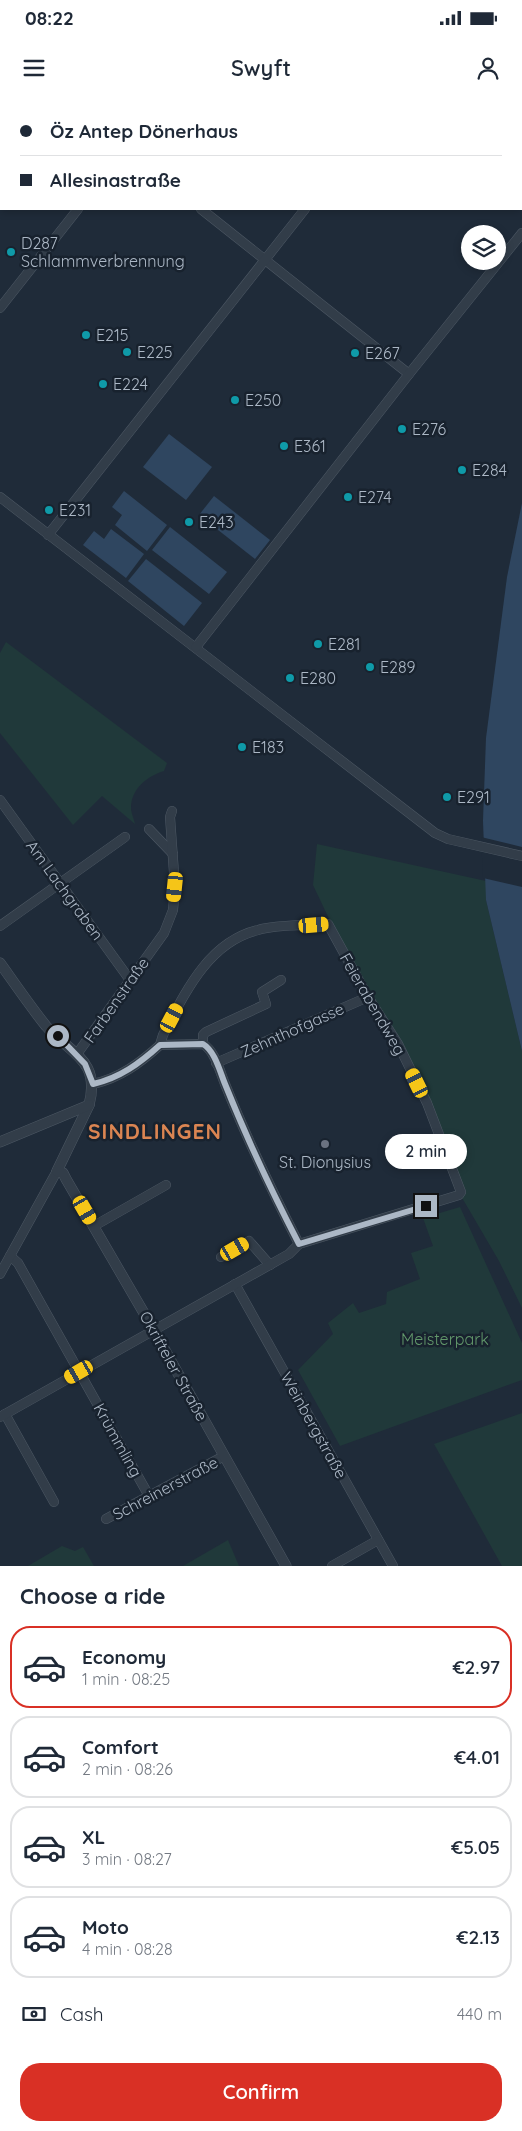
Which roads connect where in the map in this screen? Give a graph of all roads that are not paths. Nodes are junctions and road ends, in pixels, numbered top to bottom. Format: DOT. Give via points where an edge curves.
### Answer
graph roads {
  1 [pos="77,210"];
  2 [pos="202,210"];
  3 [pos="304,210"];
  4 [pos="522,233"];
  5 [pos="264,260"];
  6 [pos="0,308"];
  7 [pos="409,374"];
  8 [pos="0,497"];
  9 [pos="48,535"];
  10 [pos="196,647"];
  11 [pos="0,800"];
  12 [pos="172,811"];
  13 [pos="149,829"];
  14 [pos="125,837"];
  15 [pos="173,854"];
  16 [pos="522,856"];
  17 [pos="60,883"];
  18 [pos="0,926"];
  19 [pos="0,963"];
  20 [pos="130,980"];
  21 [pos="281,980"];
  22 [pos="368,997"];
  23 [pos="203,1044"];
  24 [pos="160,1045"];
  25 [pos="77,1054"];
  26 [pos="216,1063"];
  27 [pos="93,1084"];
  28 [pos="89,1105"];
  29 [pos="0,1142"];
  30 [pos="57,1170"];
  31 [pos="166,1185"];
  32 [pos="94,1226"];
  33 [pos="299,1244"];
  34 [pos="10,1256"];
  35 [pos="222,1257"];
  36 [pos="270,1265"];
  37 [pos="0,1274"];
  38 [pos="235,1284"];
  39 [pos="153,1330"];
  40 [pos="79,1372"];
  41 [pos="2,1416"];
  42 [pos="224,1456"];
  43 [pos="149,1496"];
  44 [pos="54,1502"];
  45 [pos="106,1519"];
  46 [pos="378,1540"];
  47 [pos="286,1566"];
  48 [pos="332,1566"];
  49 [pos="393,1566"];
  1 -- 6 [label="street"];
  2 -- 5 [label="street"];
  3 -- 5 [label="street"];
  4 -- 7 [label="street"];
  5 -- 7 [label="street"];
  5 -- 9 [label="street"];
  7 -- 10 [label="street"];
  8 -- 9 [label="street"];
  9 -- 10 [label="street"];
  10 -- 16 [label="street" via="435,833"];
  11 -- 17 [label="street, Am Lachgraben"];
  12 -- 15 [label="street, Farbenstraße"];
  13 -- 15 [label="street"];
  14 -- 17 [label="street"];
  15 -- 20 [label="street, Farbenstraße" via="173,910 164,933"];
  17 -- 18 [label="street"];
  17 -- 20 [label="street, Am Lachgraben"];
  19 -- 25 [label="street" via="48,1027"];
  20 -- 25 [label="street, Farbenstraße"];
  21 -- 23 [label="street" via="262,992 266,1004 206,1032"];
  22 -- 24 [label="street, Feierabendweg" via="328,924 260,929 223,947 202,967"];
  22 -- 26 [label="street, Zehnthofgasse"];
  22 -- 33 [label="street, Feierabendweg" via="398,1044 462,1189 459,1195"];
  23 -- 24 [label="street"];
  23 -- 26 [label="street"];
  24 -- 27 [label="street" via="138,1064"];
  25 -- 27 [label="street, Farbenstraße" via="88,1068"];
  26 -- 33 [label="street" via="241,1125"];
  27 -- 28 [label="street"];
  28 -- 29 [label="street"];
  28 -- 30 [label="street"];
  30 -- 32 [label="street, Okrifteler Straße" via="63,1173"];
  30 -- 34 [label="street"];
  31 -- 32 [label="street"];
  32 -- 39 [label="street, Okrifteler Straße"];
  33 -- 36 [label="street"];
  34 -- 37 [label="street"];
  34 -- 40 [label="street, Krümmling" via="18,1263"];
  35 -- 36 [label="street" via="249,1241"];
  36 -- 38 [label="street"];
  38 -- 39 [label="street"];
  38 -- 46 [label="street, Weinbergstraße"];
  39 -- 40 [label="street"];
  39 -- 42 [label="street, Okrifteler Straße"];
  40 -- 41 [label="street"];
  40 -- 43 [label="street, Krümmling"];
  41 -- 44 [label="street"];
  42 -- 43 [label="street, Schreinerstraße"];
  42 -- 47 [label="street, Okrifteler Straße"];
  43 -- 45 [label="street, Schreinerstraße"];
  46 -- 48 [label="street"];
  46 -- 49 [label="street, Weinbergstraße"];
}
